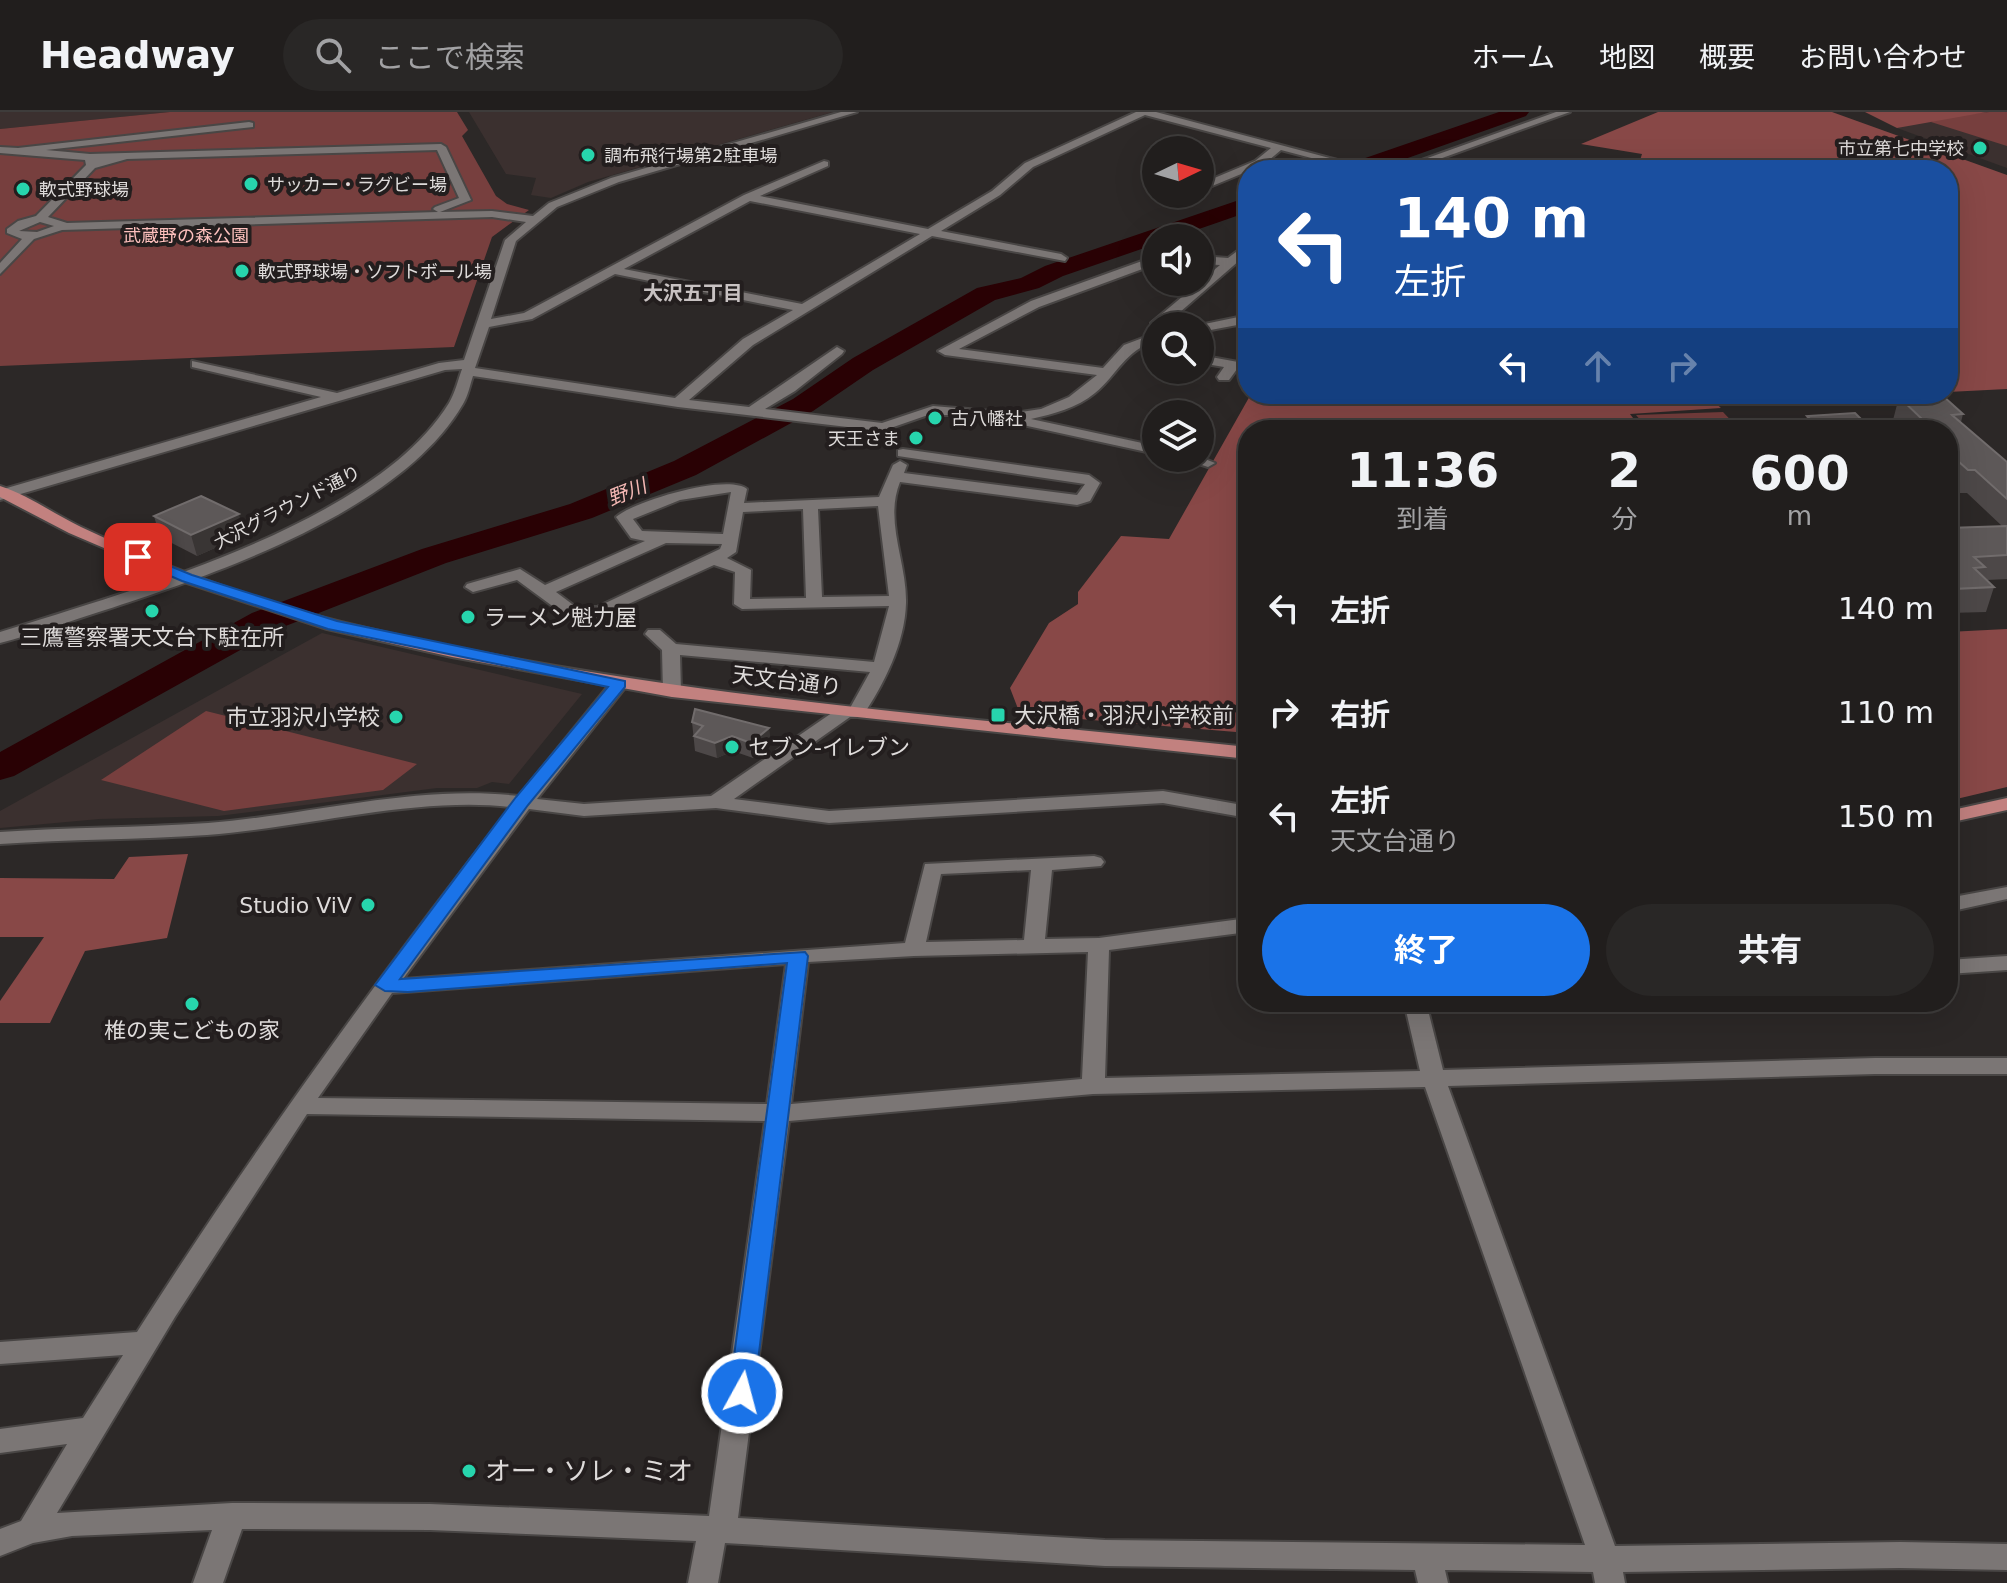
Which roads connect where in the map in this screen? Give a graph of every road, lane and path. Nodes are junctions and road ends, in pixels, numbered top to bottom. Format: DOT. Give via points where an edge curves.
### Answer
graph roads {
  1 [pos="852,112"];
  2 [pos="1144,112"];
  3 [pos="1565,112"];
  4 [pos="249,125"];
  5 [pos="1280,146"];
  6 [pos="0,150"];
  7 [pos="22,150"];
  8 [pos="1263,160"];
  9 [pos="1334,160"];
  10 [pos="1428,160"];
  11 [pos="90,161"];
  12 [pos="824,164"];
  13 [pos="1238,172"];
  14 [pos="1214,182"];
  15 [pos="748,197"];
  16 [pos="465,200"];
  17 [pos="492,214"];
  18 [pos="418,215"];
  19 [pos="40,219"];
  20 [pos="533,219"];
  21 [pos="61,227"];
  22 [pos="6,228"];
  23 [pos="929,232"];
  24 [pos="31,236"];
  25 [pos="1238,255"];
  26 [pos="1061,258"];
  27 [pos="1214,261"];
  28 [pos="1230,262"];
  29 [pos="1142,265"];
  30 [pos="0,270"];
  31 [pos="613,270"];
  32 [pos="802,308"];
  33 [pos="1172,312"];
  34 [pos="1238,321"];
  35 [pos="483,324"];
  36 [pos="1214,325"];
  37 [pos="1142,342"];
  38 [pos="1128,347"];
  39 [pos="1142,350"];
  40 [pos="837,351"];
  41 [pos="1214,362"];
  42 [pos="197,364"];
  43 [pos="470,368"];
  44 [pos="1105,372"];
  45 [pos="1224,377"];
  46 [pos="337,397"];
  47 [pos="678,403"];
  48 [pos="751,412"];
  49 [pos="1007,418"];
  50 [pos="895,426"];
  51 [pos="1142,447"];
  52 [pos="903,453"];
  53 [pos="898,477"];
  54 [pos="1,493"];
  55 [pos="885,501"];
  56 [pos="810,505"];
  57 [pos="737,508"];
  58 [pos="664,538"];
  59 [pos="730,539"];
  60 [pos="717,560"];
  61 [pos="187,578"];
  62 [pos="473,587"];
  63 [pos="545,591"];
  64 [pos="898,601"];
  65 [pos="814,602"];
  66 [pos="654,634"];
  67 [pos="0,638"];
  68 [pos="671,649"];
  69 [pos="881,668"];
  70 [pos="619,684"];
  71 [pos="672,692"];
  72 [pos="850,712"];
  73 [pos="1238,752"];
  74 [pos="522,801"];
  75 [pos="716,802"];
  76 [pos="2007,804"];
  77 [pos="1238,810"];
  78 [pos="1958,815"];
  79 [pos="0,838"];
  80 [pos="1094,862"];
  81 [pos="1042,864"];
  82 [pos="2007,893"];
  83 [pos="1958,903"];
  84 [pos="1238,926"];
  85 [pos="1099,945"];
  86 [pos="1034,947"];
  87 [pos="914,949"];
  88 [pos="798,956"];
  89 [pos="2007,963"];
  90 [pos="1958,966"];
  91 [pos="385,985"];
  92 [pos="1417,1012"];
  93 [pos="2007,1066"];
  94 [pos="1433,1077"];
  95 [pos="1093,1086"];
  96 [pos="302,1106"];
  97 [pos="778,1113"];
  98 [pos="145,1342"];
  99 [pos="0,1353"];
  100 [pos="90,1429"];
  101 [pos="0,1441"];
  102 [pos="232,1516"];
  103 [pos="716,1529"];
  104 [pos="31,1530"];
  105 [pos="0,1543"];
  106 [pos="2007,1557"];
  107 [pos="1429,1569"];
  108 [pos="1608,1571"];
  109 [pos="208,1583"];
  110 [pos="703,1583"];
  1 -- 20 [label="street, 大沢グラウンド通り" via="603,183"];
  2 -- 5 [label="street"];
  2 -- 23 [label="street" via="1029,165 996,193"];
  3 -- 10 [label="street"];
  4 -- 7 [label="street"];
  5 -- 8 [label="street"];
  5 -- 9 [label="street"];
  6 -- 7 [label="street"];
  7 -- 11 [label="street"];
  11 -- 16 [label="street" via="441,147"];
  11 -- 19 [label="street"];
  12 -- 15 [label="street"];
  13 -- 14 [label="street"];
  15 -- 23 [label="street"];
  15 -- 31 [label="street"];
  16 -- 17 [label="street"];
  16 -- 18 [label="street"];
  17 -- 18 [label="street"];
  17 -- 20 [label="street"];
  18 -- 21 [label="street"];
  19 -- 21 [label="street" via="60,222"];
  19 -- 22 [label="street"];
  20 -- 35 [label="street, 大沢グラウンド通り" via="511,240"];
  21 -- 24 [label="street"];
  22 -- 24 [label="street"];
  23 -- 26 [label="street"];
  23 -- 32 [label="street"];
  24 -- 30 [label="street"];
  25 -- 28 [label="street"];
  27 -- 28 [label="street"];
  28 -- 33 [label="street"];
  29 -- 44 [label="street" via="1035,304 945,351"];
  31 -- 32 [label="street"];
  31 -- 35 [label="street" via="528,316"];
  32 -- 47 [label="street" via="748,342"];
  34 -- 36 [label="street"];
  35 -- 43 [label="street, 大沢グラウンド通り"];
  37 -- 38 [label="street"];
  38 -- 39 [label="street"];
  38 -- 44 [label="street"];
  40 -- 48 [label="street"];
  41 -- 45 [label="street" via="1233,365"];
  42 -- 46 [label="street"];
  43 -- 46 [label="street" via="444,366"];
  43 -- 47 [label="street"];
  43 -- 61 [label="street, 大沢グラウンド通り" via="448,416 419,449 377,483 273,540"];
  44 -- 49 [label="street" via="1085,395 1055,409"];
  46 -- 54 [label="street"];
  47 -- 48 [label="street"];
  48 -- 50 [label="street"];
  49 -- 50 [label="street" via="931,410"];
  49 -- 51 [label="street"];
  50 -- 52 [label="street"];
  52 -- 53 [label="street"];
  52 -- 53 [label="street" via="1093,483 1085,498 1077,500"];
  53 -- 55 [label="street"];
  54 -- 61 [label="main road"];
  55 -- 56 [label="street"];
  55 -- 64 [label="street"];
  56 -- 57 [label="street"];
  56 -- 65 [label="street"];
  57 -- 58 [label="street" via="739,489 733,487 677,496 624,517 637,535"];
  57 -- 59 [label="street"];
  58 -- 59 [label="street"];
  58 -- 63 [label="street"];
  59 -- 60 [label="street" via="728,552"];
  60 -- 63 [label="street" via="600,612 572,612"];
  60 -- 65 [label="street" via="743,570 742,604"];
  61 -- 67 [label="street, 大沢グラウンド通り"];
  61 -- 70 [label="main road, 天文台通り" via="326,623"];
  62 -- 63 [label="street" via="520,574"];
  64 -- 65 [label="street"];
  64 -- 69 [label="street"];
  66 -- 68 [label="street"];
  68 -- 69 [label="street"];
  68 -- 71 [label="street"];
  69 -- 72 [label="street"];
  70 -- 71 [label="main road, 天文台通り"];
  70 -- 74 [label="street"];
  71 -- 72 [label="main road, 天文台通り"];
  72 -- 73 [label="main road, 天文台通り"];
  72 -- 75 [label="street"];
  74 -- 75 [label="street" via="584,810"];
  74 -- 79 [label="street" via="443,800 208,829"];
  74 -- 91 [label="street"];
  75 -- 77 [label="street" via="829,817 1163,797"];
  76 -- 78 [label="main road"];
  80 -- 81 [label="street"];
  81 -- 86 [label="street"];
  81 -- 87 [label="street" via="932,868"];
  82 -- 83 [label="street"];
  84 -- 85 [label="street"];
  85 -- 86 [label="street"];
  85 -- 95 [label="street"];
  86 -- 87 [label="street"];
  87 -- 88 [label="street"];
  88 -- 91 [label="street"];
  88 -- 97 [label="street"];
  89 -- 90 [label="street"];
  91 -- 96 [label="street"];
  92 -- 94 [label="street"];
  93 -- 94 [label="street"];
  94 -- 95 [label="street"];
  94 -- 108 [label="street"];
  95 -- 97 [label="street"];
  96 -- 97 [label="street"];
  96 -- 98 [label="street" via="207,1240"];
  97 -- 103 [label="street" via="726,1512"];
  98 -- 99 [label="street"];
  98 -- 100 [label="street"];
  100 -- 101 [label="street"];
  100 -- 104 [label="street"];
  102 -- 103 [label="street" via="430,1517"];
  102 -- 104 [label="street" via="72,1523"];
  102 -- 109 [label="street"];
  103 -- 107 [label="street"];
  103 -- 110 [label="street"];
  104 -- 105 [label="street"];
  106 -- 108 [label="street" via="1766,1559"];
  107 -- 108 [label="street"];
}
